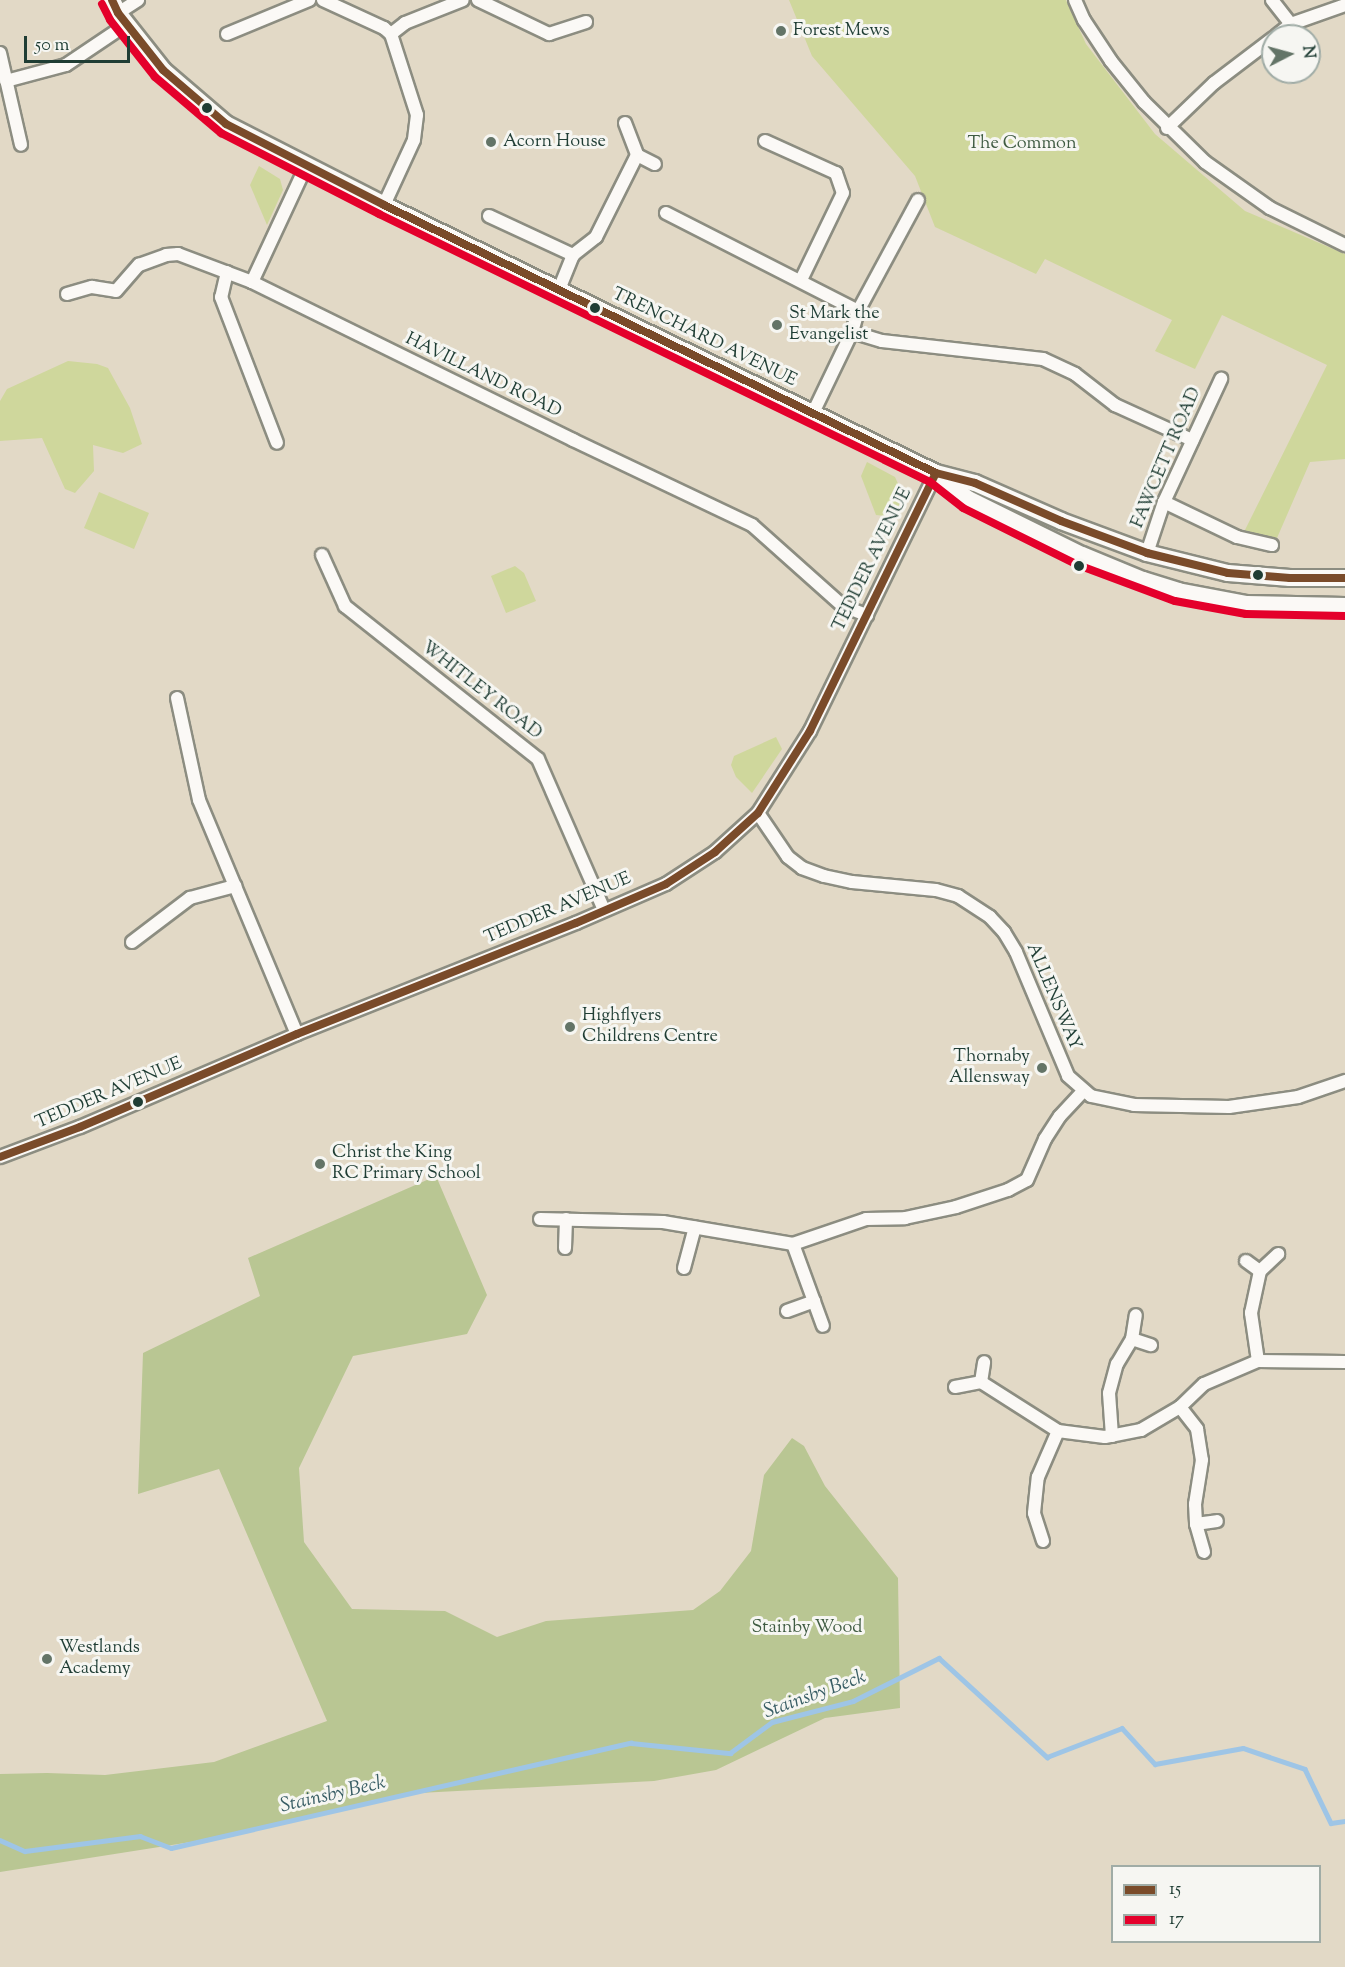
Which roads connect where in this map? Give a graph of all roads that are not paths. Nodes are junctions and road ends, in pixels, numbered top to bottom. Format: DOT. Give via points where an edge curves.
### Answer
graph roads {
  1 [pos="138,0"];
  2 [pos="309,0"];
  3 [pos="323,0"];
  4 [pos="463,0"];
  5 [pos="478,0"];
  6 [pos="1075,0"];
  7 [pos="1272,0"];
  8 [pos="1345,5"];
  9 [pos="119,12"];
  10 [pos="585,22"];
  11 [pos="1291,24"];
  12 [pos="227,34"];
  13 [pos="391,34"];
  14 [pos="1261,47"];
  15 [pos="0,53"];
  16 [pos="6,81"];
  17 [pos="625,123"];
  18 [pos="1167,128"];
  19 [pos="765,141"];
  20 [pos="21,145"];
  21 [pos="637,155"];
  22 [pos="655,164"];
  23 [pos="306,166"];
  24 [pos="918,200"];
  25 [pos="384,205"];
  26 [pos="666,213"];
  27 [pos="489,216"];
  28 [pos="1345,245"];
  29 [pos="573,255"];
  30 [pos="227,272"];
  31 [pos="801,280"];
  32 [pos="252,282"];
  33 [pos="559,289"];
  34 [pos="67,294"];
  35 [pos="858,311"];
  36 [pos="852,332"];
  37 [pos="1221,379"];
  38 [pos="813,413"];
  39 [pos="1192,440"];
  40 [pos="277,443"];
  41 [pos="936,473"];
  42 [pos="1164,502"];
  43 [pos="1042,512"];
  44 [pos="1033,530"];
  45 [pos="1272,545"];
  46 [pos="1147,553"];
  47 [pos="322,555"];
  48 [pos="1345,578"];
  49 [pos="1345,606"];
  50 [pos="867,615"];
  51 [pos="177,698"];
  52 [pos="758,813"];
  53 [pos="235,886"];
  54 [pos="604,910"];
  55 [pos="132,942"];
  56 [pos="297,1034"];
  57 [pos="1345,1082"];
  58 [pos="1083,1091"];
  59 [pos="0,1157"];
  60 [pos="540,1219"];
  61 [pos="566,1219"];
  62 [pos="696,1227"];
  63 [pos="793,1244"];
  64 [pos="566,1248"];
  65 [pos="1278,1254"];
  66 [pos="1246,1261"];
  67 [pos="684,1268"];
  68 [pos="1260,1271"];
  69 [pos="814,1301"];
  70 [pos="787,1311"];
  71 [pos="1136,1315"];
  72 [pos="823,1326"];
  73 [pos="1132,1339"];
  74 [pos="1151,1345"];
  75 [pos="1258,1361"];
  76 [pos="984,1362"];
  77 [pos="1345,1362"];
  78 [pos="981,1382"];
  79 [pos="955,1387"];
  80 [pos="1180,1407"];
  81 [pos="1058,1431"];
  82 [pos="1112,1436"];
  83 [pos="1217,1521"];
  84 [pos="1196,1524"];
  85 [pos="1043,1540"];
  86 [pos="1204,1552"];
  1 -- 9 [label="street"];
  2 -- 12 [label="street"];
  3 -- 13 [label="street"];
  4 -- 13 [label="street" via="405,23"];
  5 -- 10 [label="street" via="549,34"];
  6 -- 18 [label="street" via="1111,61"];
  7 -- 11 [label="street"];
  8 -- 11 [label="street"];
  9 -- 16 [label="street" via="66,65"];
  9 -- 23 [label="street, TRENCHARD AVENUE" via="163,70 218,117"];
  13 -- 25 [label="street" via="417,115 414,140"];
  14 -- 18 [label="street" via="1214,83"];
  15 -- 16 [label="street"];
  16 -- 20 [label="street"];
  17 -- 21 [label="street"];
  18 -- 28 [label="street" via="1241,189"];
  19 -- 31 [label="street" via="836,173 843,193"];
  21 -- 22 [label="street"];
  21 -- 29 [label="street" via="596,237"];
  23 -- 25 [label="street, TRENCHARD AVENUE"];
  23 -- 32 [label="street"];
  24 -- 35 [label="street"];
  25 -- 33 [label="street, TRENCHARD AVENUE"];
  26 -- 31 [label="street"];
  27 -- 29 [label="street"];
  29 -- 33 [label="street"];
  30 -- 32 [label="street, HAVILLAND ROAD"];
  30 -- 34 [label="street, HAVILLAND ROAD" via="178,254 166,255 139,265 116,291 92,287"];
  30 -- 40 [label="street" via="221,297"];
  31 -- 35 [label="street"];
  32 -- 50 [label="street, HAVILLAND ROAD" via="744,520 843,606"];
  33 -- 38 [label="street, TRENCHARD AVENUE"];
  35 -- 36 [label="street"];
  36 -- 38 [label="street"];
  36 -- 39 [label="street" via="882,341 1043,359 1075,374 1115,405"];
  37 -- 39 [label="street, FAWCETT ROAD"];
  38 -- 41 [label="street, TRENCHARD AVENUE"];
  39 -- 42 [label="street, FAWCETT ROAD"];
  41 -- 43 [label="street, TRENCHARD AVENUE" via="975,483"];
  41 -- 44 [label="street" via="968,499"];
  41 -- 50 [label="street, TEDDER AVENUE"];
  42 -- 45 [label="street" via="1237,537"];
  42 -- 46 [label="street, FAWCETT ROAD"];
  43 -- 44 [label="street"];
  43 -- 46 [label="street, TRENCHARD AVENUE"];
  44 -- 49 [label="street" via="1108,566 1178,591 1247,604"];
  46 -- 48 [label="street, TRENCHARD AVENUE" via="1228,573"];
  47 -- 54 [label="street, WHITLEY ROAD" via="345,606 538,759"];
  50 -- 52 [label="street, TEDDER AVENUE" via="810,731"];
  51 -- 53 [label="street" via="199,800"];
  52 -- 54 [label="street, TEDDER AVENUE" via="716,852 666,884"];
  52 -- 58 [label="street, ALLENSWAY" via="788,857 802,868 852,882 936,890 958,896 990,917 1016,952 1058,1058"];
  53 -- 55 [label="street" via="190,898"];
  53 -- 56 [label="street"];
  54 -- 56 [label="street, TEDDER AVENUE"];
  56 -- 59 [label="street, TEDDER AVENUE"];
  57 -- 58 [label="street" via="1298,1097 1230,1107 1134,1105"];
  58 -- 63 [label="street" via="1045,1139 1027,1180 956,1207 905,1218 866,1220"];
  60 -- 61 [label="street"];
  61 -- 62 [label="street"];
  61 -- 64 [label="street"];
  62 -- 63 [label="street"];
  62 -- 67 [label="street"];
  63 -- 69 [label="street"];
  65 -- 68 [label="street"];
  66 -- 68 [label="street"];
  68 -- 75 [label="street" via="1251,1313"];
  69 -- 70 [label="street"];
  69 -- 72 [label="street"];
  71 -- 73 [label="street"];
  73 -- 74 [label="street"];
  73 -- 82 [label="street" via="1117,1364 1109,1393"];
  75 -- 77 [label="street"];
  75 -- 80 [label="street" via="1204,1384"];
  76 -- 78 [label="street"];
  78 -- 79 [label="street"];
  78 -- 81 [label="street"];
  80 -- 82 [label="street" via="1141,1430"];
  80 -- 84 [label="street" via="1197,1430 1202,1460"];
  81 -- 82 [label="street"];
  81 -- 85 [label="street" via="1038,1477 1034,1514"];
  83 -- 84 [label="street"];
  84 -- 86 [label="street"];
}
